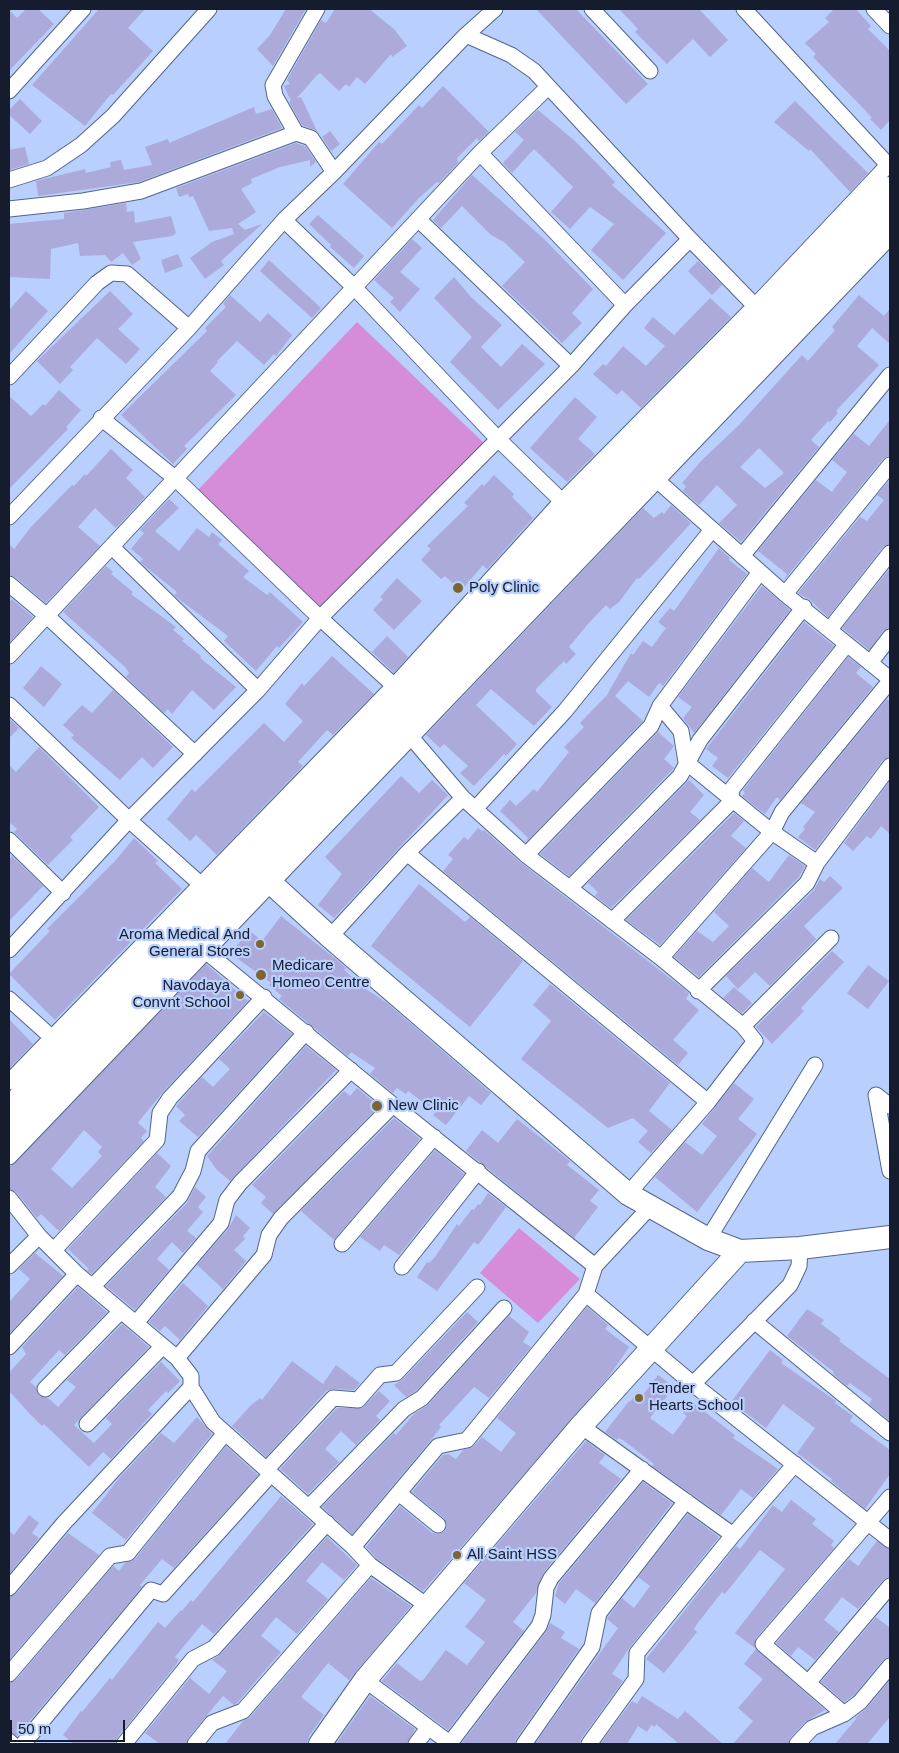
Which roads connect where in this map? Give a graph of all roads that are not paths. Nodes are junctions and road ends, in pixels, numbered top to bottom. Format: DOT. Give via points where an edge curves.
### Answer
graph roads {
  1 [pos="83,9"];
  2 [pos="209,9"];
  3 [pos="317,9"];
  4 [pos="495,9"];
  5 [pos="592,9"];
  6 [pos="744,9"];
  7 [pos="874,9"];
  8 [pos="890,26"];
  9 [pos="466,35"];
  10 [pos="650,71"];
  11 [pos="548,87"];
  12 [pos="9,91"];
  13 [pos="296,133"];
  14 [pos="480,153"];
  15 [pos="890,165"];
  16 [pos="334,172"];
  17 [pos="9,180"];
  18 [pos="888,202"];
  19 [pos="9,209"];
  20 [pos="418,219"];
  21 [pos="284,220"];
  22 [pos="890,237"];
  23 [pos="690,240"];
  24 [pos="354,287"];
  25 [pos="625,305"];
  26 [pos="760,311"];
  27 [pos="189,328"];
  28 [pos="571,366"];
  29 [pos="890,375"];
  30 [pos="9,377"];
  31 [pos="101,418"];
  32 [pos="498,439"];
  33 [pos="890,465"];
  34 [pos="651,475"];
  35 [pos="176,479"];
  36 [pos="568,508"];
  37 [pos="9,517"];
  38 [pos="711,531"];
  39 [pos="112,547"];
  40 [pos="890,553"];
  41 [pos="742,556"];
  42 [pos="760,572"];
  43 [pos="9,584"];
  44 [pos="785,594"];
  45 [pos="804,607"];
  46 [pos="47,616"];
  47 [pos="320,618"];
  48 [pos="830,629"];
  49 [pos="890,637"];
  50 [pos="847,644"];
  51 [pos="9,656"];
  52 [pos="870,662"];
  53 [pos="890,680"];
  54 [pos="258,690"];
  55 [pos="399,690"];
  56 [pos="9,704"];
  57 [pos="660,706"];
  58 [pos="407,732"];
  59 [pos="195,754"];
  60 [pos="686,762"];
  61 [pos="890,766"];
  62 [pos="463,798"];
  63 [pos="732,800"];
  64 [pos="475,809"];
  65 [pos="129,820"];
  66 [pos="772,832"];
  67 [pos="9,840"];
  68 [pos="407,853"];
  69 [pos="526,855"];
  70 [pos="817,863"];
  71 [pos="258,871"];
  72 [pos="571,887"];
  73 [pos="63,893"];
  74 [pos="212,895"];
  75 [pos="612,921"];
  76 [pos="330,937"];
  77 [pos="831,938"];
  78 [pos="199,946"];
  79 [pos="9,950"];
  80 [pos="661,958"];
  81 [pos="698,991"];
  82 [pos="264,997"];
  83 [pos="9,999"];
  84 [pos="743,1026"];
  85 [pos="306,1032"];
  86 [pos="58,1043"];
  87 [pos="815,1065"];
  88 [pos="351,1070"];
  89 [pos="9,1082"];
  90 [pos="708,1102"];
  91 [pos="393,1105"];
  92 [pos="890,1106"];
  93 [pos="9,1108"];
  94 [pos="9,1135"];
  95 [pos="434,1137"];
  96 [pos="9,1158"];
  97 [pos="478,1171"];
  98 [pos="890,1171"];
  99 [pos="628,1194"];
  100 [pos="9,1198"];
  101 [pos="651,1206"];
  102 [pos="39,1236"];
  103 [pos="890,1237"];
  104 [pos="708,1239"];
  105 [pos="342,1244"];
  106 [pos="800,1248"];
  107 [pos="54,1250"];
  108 [pos="740,1251"];
  109 [pos="9,1266"];
  110 [pos="595,1266"];
  111 [pos="402,1267"];
  112 [pos="77,1274"];
  113 [pos="93,1286"];
  114 [pos="477,1287"];
  115 [pos="586,1294"];
  116 [pos="504,1308"];
  117 [pos="121,1311"];
  118 [pos="754,1321"];
  119 [pos="136,1323"];
  120 [pos="163,1346"];
  121 [pos="9,1347"];
  122 [pos="650,1349"];
  123 [pos="176,1358"];
  124 [pos="693,1384"];
  125 [pos="191,1387"];
  126 [pos="45,1390"];
  127 [pos="87,1424"];
  128 [pos="581,1426"];
  129 [pos="226,1433"];
  130 [pos="890,1434"];
  131 [pos="795,1464"];
  132 [pos="642,1468"];
  133 [pos="269,1472"];
  134 [pos="400,1494"];
  135 [pos="890,1497"];
  136 [pos="686,1501"];
  137 [pos="309,1507"];
  138 [pos="869,1522"];
  139 [pos="327,1523"];
  140 [pos="438,1525"];
  141 [pos="733,1535"];
  142 [pos="890,1540"];
  143 [pos="353,1547"];
  144 [pos="370,1565"];
  145 [pos="890,1586"];
  146 [pos="9,1588"];
  147 [pos="429,1607"];
  148 [pos="890,1666"];
  149 [pos="9,1674"];
  150 [pos="365,1680"];
  151 [pos="808,1683"];
  152 [pos="844,1714"];
  153 [pos="428,1728"];
  154 [pos="9,1741"];
  155 [pos="12,1744"];
  156 [pos="23,1744"];
  157 [pos="124,1744"];
  158 [pos="194,1744"];
  159 [pos="320,1744"];
  160 [pos="416,1744"];
  161 [pos="450,1744"];
  162 [pos="524,1744"];
  163 [pos="589,1744"];
  164 [pos="797,1744"];
  1 -- 12 [label="street"];
  2 -- 17 [label="street" via="113,116 81,145 47,168"];
  3 -- 13 [label="street" via="273,85 275,96"];
  4 -- 9 [label="street"];
  5 -- 10 [label="street"];
  6 -- 15 [label="street"];
  7 -- 8 [label="street"];
  9 -- 11 [label="street" via="511,55 534,71"];
  9 -- 16 [label="street"];
  11 -- 14 [label="street"];
  11 -- 23 [label="street"];
  13 -- 16 [label="street" via="311,138"];
  13 -- 19 [label="street" via="141,192"];
  14 -- 20 [label="street"];
  14 -- 25 [label="street"];
  15 -- 26 [label="street"];
  16 -- 21 [label="street"];
  18 -- 26 [label="main road"];
  18 -- 34 [label="main road"];
  20 -- 24 [label="street"];
  20 -- 28 [label="street"];
  21 -- 24 [label="street"];
  21 -- 27 [label="street"];
  22 -- 34 [label="street"];
  23 -- 25 [label="street"];
  23 -- 26 [label="street"];
  24 -- 32 [label="street"];
  24 -- 35 [label="street"];
  25 -- 28 [label="street"];
  26 -- 36 [label="main road"];
  27 -- 30 [label="street" via="127,274 111,273"];
  27 -- 31 [label="street"];
  28 -- 32 [label="street"];
  29 -- 41 [label="street"];
  31 -- 35 [label="street"];
  31 -- 37 [label="street"];
  32 -- 36 [label="street"];
  32 -- 47 [label="street"];
  33 -- 44 [label="street"];
  34 -- 38 [label="street"];
  34 -- 58 [label="main road"];
  35 -- 39 [label="street"];
  35 -- 47 [label="street"];
  36 -- 55 [label="main road"];
  38 -- 41 [label="street"];
  38 -- 64 [label="street" via="565,711"];
  39 -- 46 [label="street"];
  39 -- 54 [label="street"];
  40 -- 48 [label="street"];
  41 -- 42 [label="street"];
  42 -- 44 [label="street"];
  42 -- 57 [label="street"];
  43 -- 46 [label="street"];
  44 -- 45 [label="street"];
  45 -- 48 [label="street"];
  45 -- 60 [label="street"];
  46 -- 51 [label="street"];
  46 -- 59 [label="street"];
  47 -- 54 [label="street"];
  47 -- 55 [label="street"];
  48 -- 50 [label="street"];
  49 -- 52 [label="street"];
  50 -- 52 [label="street"];
  50 -- 63 [label="street" via="731,790"];
  52 -- 53 [label="street"];
  53 -- 66 [label="street" via="782,812"];
  54 -- 59 [label="street"];
  55 -- 71 [label="main road"];
  55 -- 74 [label="street"];
  56 -- 65 [label="street"];
  57 -- 60 [label="street" via="681,731"];
  57 -- 69 [label="street" via="651,726"];
  58 -- 62 [label="street"];
  58 -- 71 [label="main road"];
  59 -- 65 [label="street"];
  60 -- 63 [label="street"];
  60 -- 72 [label="street" via="680,776"];
  61 -- 70 [label="street"];
  62 -- 64 [label="street"];
  62 -- 68 [label="street"];
  63 -- 66 [label="street"];
  63 -- 75 [label="street"];
  64 -- 69 [label="street"];
  65 -- 73 [label="street"];
  65 -- 74 [label="street"];
  66 -- 70 [label="street"];
  66 -- 80 [label="street"];
  67 -- 73 [label="street"];
  68 -- 76 [label="street"];
  68 -- 90 [label="street"];
  69 -- 72 [label="street"];
  70 -- 81 [label="street" via="807,883"];
  71 -- 74 [label="main road"];
  71 -- 76 [label="main road"];
  71 -- 78 [label="street"];
  72 -- 75 [label="street"];
  73 -- 79 [label="street"];
  74 -- 78 [label="main road"];
  74 -- 86 [label="main road"];
  75 -- 80 [label="street"];
  76 -- 99 [label="main road"];
  77 -- 84 [label="street"];
  78 -- 82 [label="street"];
  78 -- 94 [label="main road"];
  78 -- 96 [label="street"];
  80 -- 81 [label="street"];
  81 -- 84 [label="street"];
  82 -- 85 [label="street"];
  82 -- 107 [label="street" via="170,1098 160,1113 157,1140"];
  83 -- 86 [label="street"];
  84 -- 90 [label="street" via="755,1040"];
  85 -- 88 [label="street"];
  85 -- 113 [label="street" via="198,1151 193,1171 180,1196"];
  86 -- 89 [label="street"];
  86 -- 93 [label="main road"];
  87 -- 104 [label="street"];
  88 -- 91 [label="street"];
  88 -- 119 [label="street" via="240,1182 227,1200 221,1223"];
  90 -- 99 [label="street"];
  91 -- 95 [label="street"];
  91 -- 123 [label="street" via="281,1218 269,1235 264,1255"];
  92 -- 98 [label="street" via="876,1095"];
  95 -- 97 [label="street"];
  95 -- 105 [label="street"];
  97 -- 110 [label="street"];
  97 -- 111 [label="street"];
  99 -- 101 [label="main road"];
  100 -- 102 [label="street"];
  101 -- 104 [label="main road"];
  101 -- 110 [label="street"];
  102 -- 107 [label="street"];
  102 -- 109 [label="street"];
  103 -- 106 [label="main road"];
  104 -- 108 [label="main road"];
  106 -- 108 [label="main road"];
  106 -- 118 [label="street" via="798,1266 790,1285"];
  107 -- 112 [label="street"];
  108 -- 122 [label="main road"];
  110 -- 115 [label="street"];
  112 -- 113 [label="street"];
  112 -- 121 [label="street"];
  113 -- 117 [label="street"];
  114 -- 133 [label="street" via="396,1373 380,1375 358,1400 333,1398"];
  115 -- 122 [label="street"];
  115 -- 134 [label="street" via="466,1440 438,1446"];
  116 -- 137 [label="street" via="422,1398 404,1408"];
  117 -- 119 [label="street"];
  117 -- 126 [label="street"];
  118 -- 124 [label="street"];
  118 -- 130 [label="street"];
  119 -- 120 [label="street"];
  120 -- 123 [label="street"];
  120 -- 127 [label="street"];
  122 -- 124 [label="street"];
  122 -- 128 [label="main road"];
  123 -- 125 [label="street" via="191,1376"];
  124 -- 131 [label="street"];
  125 -- 129 [label="street" via="213,1422"];
  125 -- 146 [label="street" via="64,1523"];
  128 -- 132 [label="street"];
  128 -- 147 [label="main road"];
  129 -- 133 [label="street"];
  129 -- 149 [label="street" via="128,1554 110,1556"];
  131 -- 138 [label="street"];
  131 -- 141 [label="street"];
  132 -- 136 [label="street"];
  132 -- 161 [label="street" via="551,1578 539,1626"];
  133 -- 137 [label="street"];
  133 -- 156 [label="street" via="163,1594 151,1590"];
  134 -- 140 [label="street"];
  134 -- 143 [label="street"];
  135 -- 138 [label="street"];
  136 -- 141 [label="street"];
  136 -- 162 [label="street" via="599,1613 592,1647"];
  137 -- 139 [label="street"];
  138 -- 142 [label="street"];
  138 -- 151 [label="street" via="763,1644"];
  139 -- 143 [label="street"];
  139 -- 157 [label="street" via="214,1648 193,1659"];
  141 -- 163 [label="street" via="637,1653 636,1679"];
  143 -- 144 [label="street"];
  144 -- 147 [label="street"];
  144 -- 158 [label="street" via="243,1711 212,1723"];
  145 -- 151 [label="street"];
  147 -- 150 [label="main road"];
  148 -- 152 [label="street" via="860,1702"];
  150 -- 153 [label="street"];
  150 -- 159 [label="main road"];
  151 -- 152 [label="street"];
  152 -- 164 [label="street" via="812,1728"];
  153 -- 160 [label="street"];
  153 -- 161 [label="street"];
  154 -- 155 [label="street"];
}
